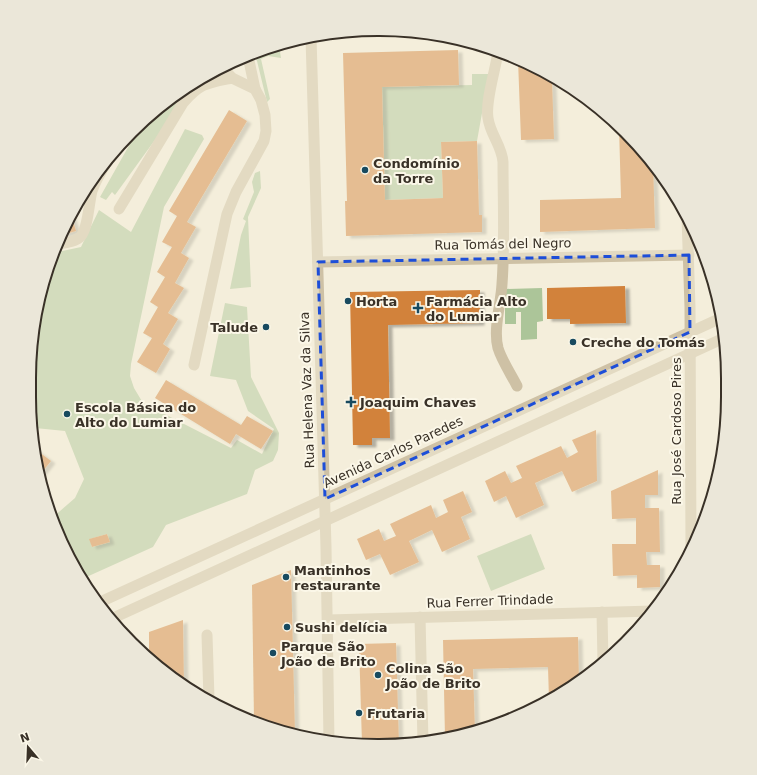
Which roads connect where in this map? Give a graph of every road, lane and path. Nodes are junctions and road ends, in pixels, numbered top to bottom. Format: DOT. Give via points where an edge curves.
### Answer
graph roads {
  1 [pos="311,43"];
  2 [pos="497,57"];
  3 [pos="249,61"];
  4 [pos="226,71"];
  5 [pos="232,78"];
  6 [pos="255,89"];
  7 [pos="92,191"];
  8 [pos="119,209"];
  9 [pos="688,231"];
  10 [pos="64,243"];
  11 [pos="689,255"];
  12 [pos="503,258"];
  13 [pos="318,262"];
  14 [pos="716,320"];
  15 [pos="690,332"];
  16 [pos="719,341"];
  17 [pos="690,354"];
  18 [pos="194,365"];
  19 [pos="517,386"];
  20 [pos="325,499"];
  21 [pos="325,521"];
  22 [pos="691,537"];
  23 [pos="103,600"];
  24 [pos="645,611"];
  25 [pos="602,612"];
  26 [pos="116,616"];
  27 [pos="420,618"];
  28 [pos="328,620"];
  29 [pos="208,634"];
  30 [pos="603,655"];
  31 [pos="209,694"];
  32 [pos="329,735"];
  33 [pos="423,736"];
  1 -- 13 [label="street, Rua Helena Vaz da Silva"];
  2 -- 12 [label="street" via="487,118 503,156"];
  3 -- 6 [label="street"];
  4 -- 5 [label="street"];
  5 -- 6 [label="street"];
  5 -- 8 [label="street" via="209,82 193,91 182,102"];
  6 -- 18 [label="street" via="265,115 264,141 227,214"];
  7 -- 10 [label="street" via="81,236"];
  9 -- 11 [label="street, Rua José Cardoso Pires"];
  11 -- 12 [label="street, Rua Tomás del Negro"];
  11 -- 15 [label="street, Rua José Cardoso Pires"];
  12 -- 13 [label="street, Rua Tomás del Negro"];
  12 -- 19 [label="street" via="498,348"];
  13 -- 20 [label="street, Rua Helena Vaz da Silva"];
  14 -- 15 [label="street, Avenida Carlos Paredes"];
  15 -- 17 [label="street, Rua José Cardoso Pires"];
  15 -- 20 [label="street, Avenida Carlos Paredes"];
  16 -- 17 [label="street"];
  17 -- 21 [label="street"];
  17 -- 22 [label="street, Rua José Cardoso Pires"];
  20 -- 21 [label="street, Rua Helena Vaz da Silva"];
  20 -- 23 [label="street, Avenida Carlos Paredes"];
  21 -- 26 [label="street"];
  21 -- 28 [label="street, Rua Helena Vaz da Silva"];
  24 -- 25 [label="street, Rua Ferrer Trindade"];
  25 -- 27 [label="street, Rua Ferrer Trindade"];
  25 -- 30 [label="street"];
  27 -- 28 [label="street, Rua Ferrer Trindade"];
  27 -- 33 [label="street"];
  28 -- 32 [label="street, Rua Helena Vaz da Silva"];
  29 -- 31 [label="street"];
}
